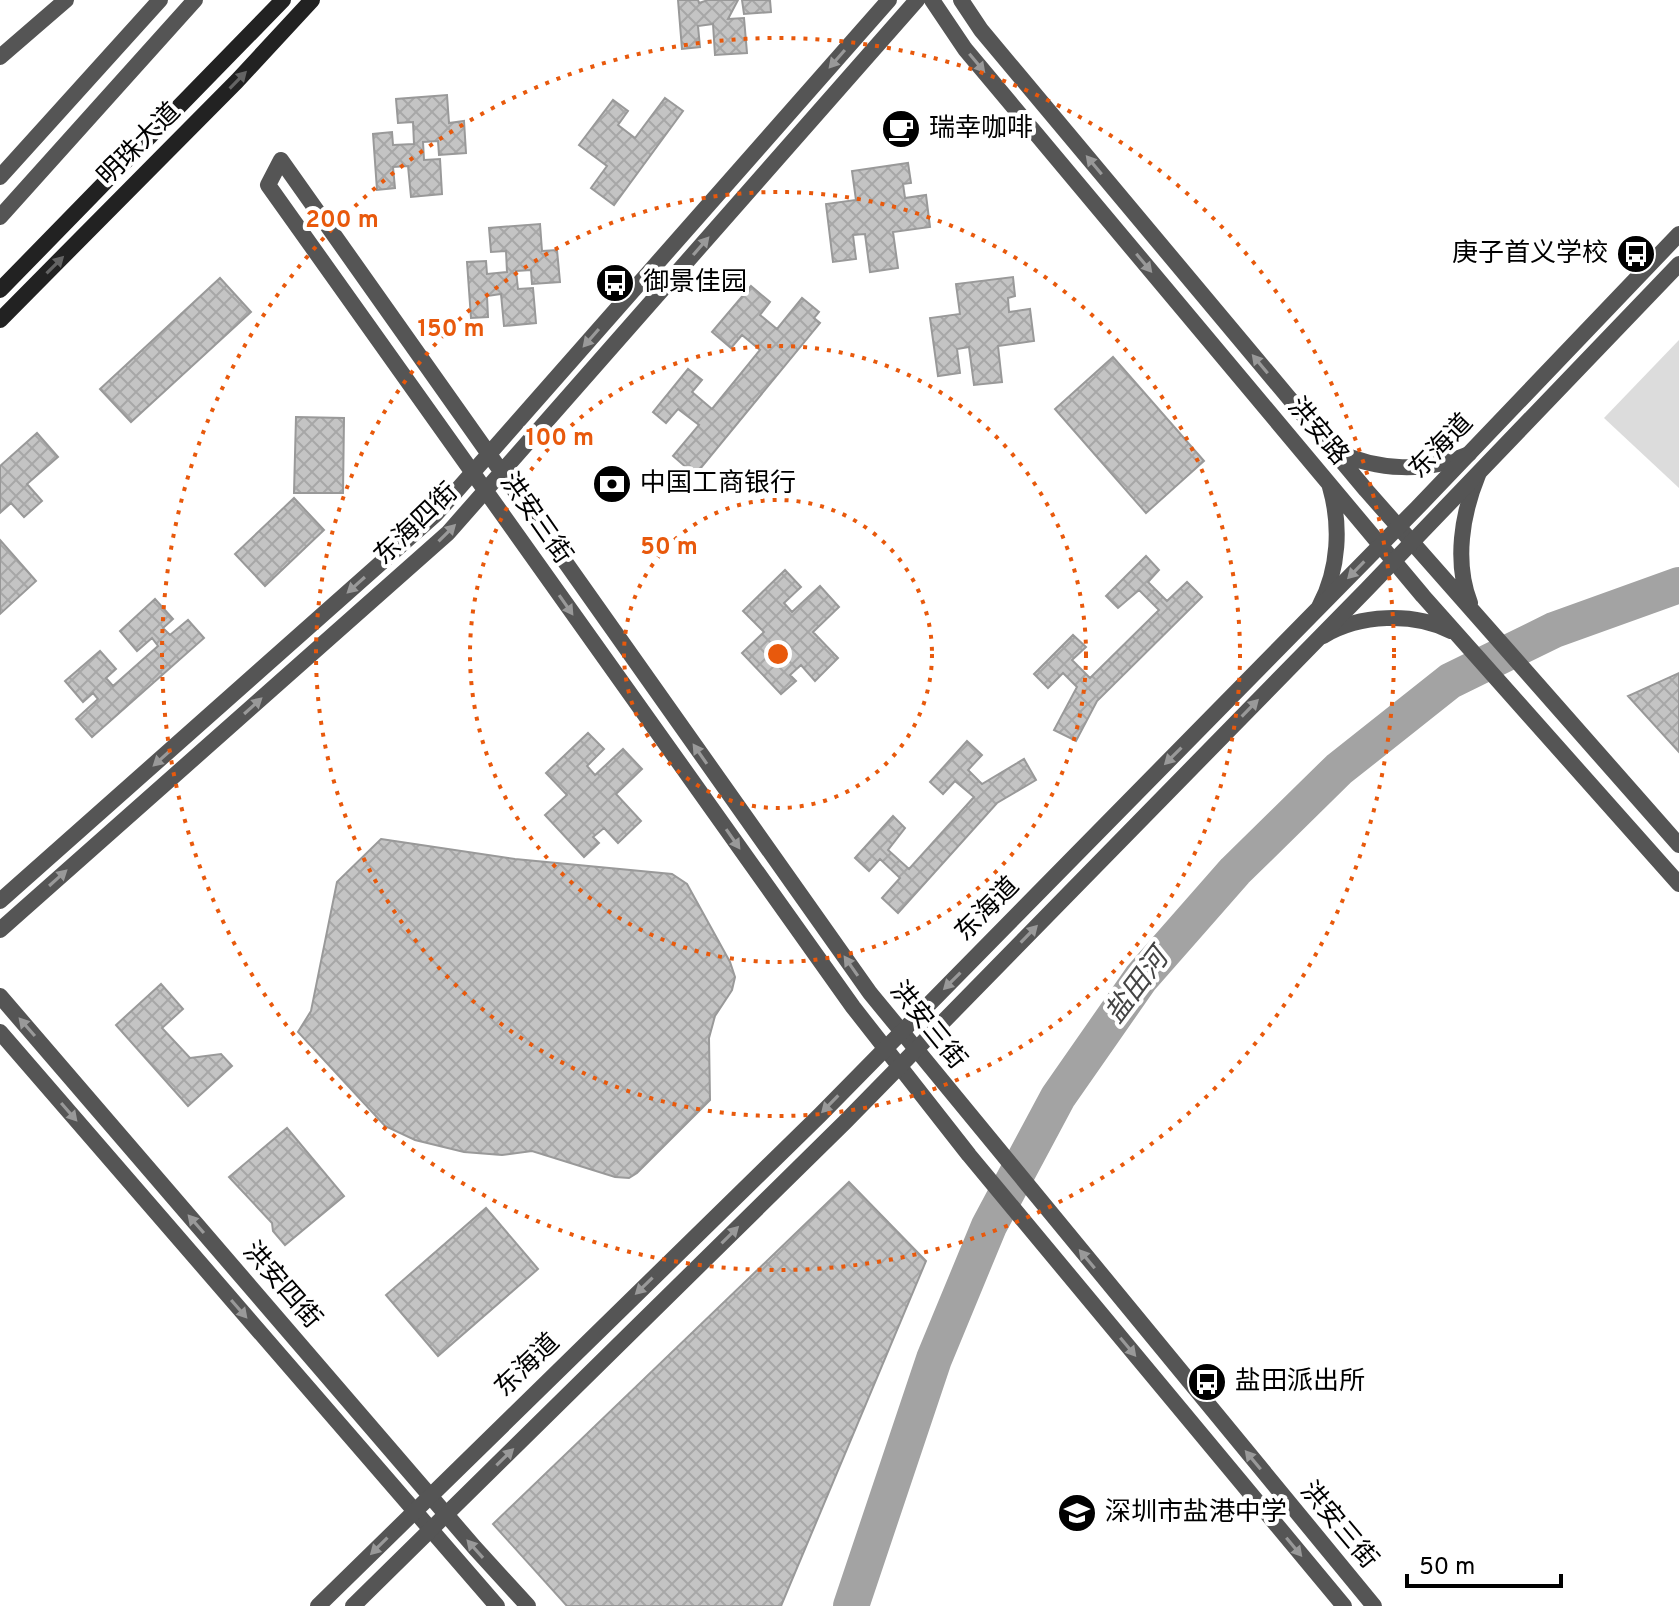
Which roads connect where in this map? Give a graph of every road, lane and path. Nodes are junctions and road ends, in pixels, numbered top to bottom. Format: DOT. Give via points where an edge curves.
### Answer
graph roads {
  1 [pos="66,0"];
  2 [pos="160,0"];
  3 [pos="195,0"];
  4 [pos="283,0"];
  5 [pos="312,0"];
  6 [pos="889,0"];
  7 [pos="917,0"];
  8 [pos="932,0"];
  9 [pos="961,0"];
  10 [pos="0,57"];
  11 [pos="0,177"];
  12 [pos="0,217"];
  13 [pos="1679,234"];
  14 [pos="1679,264"];
  15 [pos="0,290"];
  16 [pos="0,320"];
  17 [pos="1329,445"];
  18 [pos="489,454"];
  19 [pos="1469,454"];
  20 [pos="501,472"];
  21 [pos="472,473"];
  22 [pos="1478,475"];
  23 [pos="1328,482"];
  24 [pos="485,491"];
  25 [pos="1398,527"];
  26 [pos="1412,543"];
  27 [pos="1381,545"];
  28 [pos="1394,561"];
  29 [pos="1315,612"];
  30 [pos="1479,618"];
  31 [pos="1457,635"];
  32 [pos="1318,639"];
  33 [pos="1679,845"];
  34 [pos="1679,884"];
  35 [pos="0,901"];
  36 [pos="0,930"];
  37 [pos="0,996"];
  38 [pos="0,1032"];
  39 [pos="901,1032"];
  40 [pos="885,1049"];
  41 [pos="916,1050"];
  42 [pos="899,1067"];
  43 [pos="430,1496"];
  44 [pos="413,1512"];
  45 [pos="446,1515"];
  46 [pos="430,1531"];
  47 [pos="318,1606"];
  48 [pos="353,1606"];
  49 [pos="497,1606"];
  50 [pos="528,1606"];
  51 [pos="1344,1606"];
  52 [pos="1374,1606"];
  1 -- 10 [label="street"];
  2 -- 11 [label="street"];
  3 -- 12 [label="street, 明珠大道"];
  4 -- 15 [label="main road, 明珠大道"];
  16 -- 5 [label="main road, 明珠大道, one-way"];
  6 -- 18 [label="street, 东海四街, one-way"];
  20 -- 7 [label="street, 东海四街, one-way"];
  8 -- 23 [label="street, 洪安路, one-way" via="965,49"];
  17 -- 9 [label="street, 洪安路, one-way"];
  13 -- 19 [label="street, 东海道"];
  14 -- 22 [label="street, 东海道"];
  17 -- 19 [label="street" via="1356,460 1393,467 1443,464"];
  17 -- 25 [label="street, 洪安路"];
  18 -- 20 [label="street, 洪安三街"];
  18 -- 21 [label="street, 东海四街"];
  18 -- 21 [label="street, 洪安三街" via="281,160 268,185"];
  19 -- 25 [label="street, 东海道"];
  20 -- 24 [label="street, 东海四街"];
  39 -- 20 [label="street, 洪安三街, one-way"];
  21 -- 24 [label="street, 洪安三街"];
  21 -- 35 [label="street, 东海四街, one-way" via="436,514"];
  22 -- 26 [label="street, 东海道"];
  22 -- 30 [label="street" via="1461,551 1465,592"];
  23 -- 27 [label="street, 洪安路"];
  23 -- 29 [label="street" via="1336,554"];
  36 -- 24 [label="street, 东海四街, one-way" via="448,533"];
  24 -- 40 [label="street, 洪安三街, one-way"];
  25 -- 26 [label="street, 洪安路"];
  25 -- 27 [label="street, 东海道"];
  26 -- 28 [label="street, 东海道"];
  26 -- 30 [label="street, 洪安路"];
  27 -- 28 [label="street, 洪安路"];
  27 -- 29 [label="street, 东海道, one-way"];
  28 -- 31 [label="street, 洪安路"];
  28 -- 32 [label="street, 东海道"];
  29 -- 39 [label="street, 东海道, one-way"];
  30 -- 33 [label="street, 洪安路"];
  31 -- 32 [label="street" via="1430,623 1393,618 1354,623"];
  31 -- 34 [label="street, 洪安路"];
  41 -- 32 [label="street, 东海道, one-way"];
  43 -- 37 [label="street, 洪安四街, one-way"];
  38 -- 44 [label="street, 洪安四街, one-way"];
  39 -- 40 [label="street, 东海道"];
  39 -- 41 [label="street, 洪安三街"];
  40 -- 42 [label="street, 洪安三街"];
  40 -- 43 [label="street, 东海道, one-way"];
  41 -- 42 [label="street, 东海道"];
  52 -- 41 [label="street, 洪安三街, one-way"];
  45 -- 42 [label="street, 东海道, one-way"];
  42 -- 51 [label="street, 洪安三街, one-way"];
  43 -- 44 [label="street, 东海道"];
  43 -- 45 [label="street, 洪安四街"];
  44 -- 46 [label="street, 洪安四街"];
  44 -- 47 [label="street, 东海道, one-way"];
  45 -- 46 [label="street, 东海道"];
  50 -- 45 [label="street, 洪安四街, one-way"];
  46 -- 48 [label="street, 东海道"];
  46 -- 49 [label="street, 洪安四街"];
}
